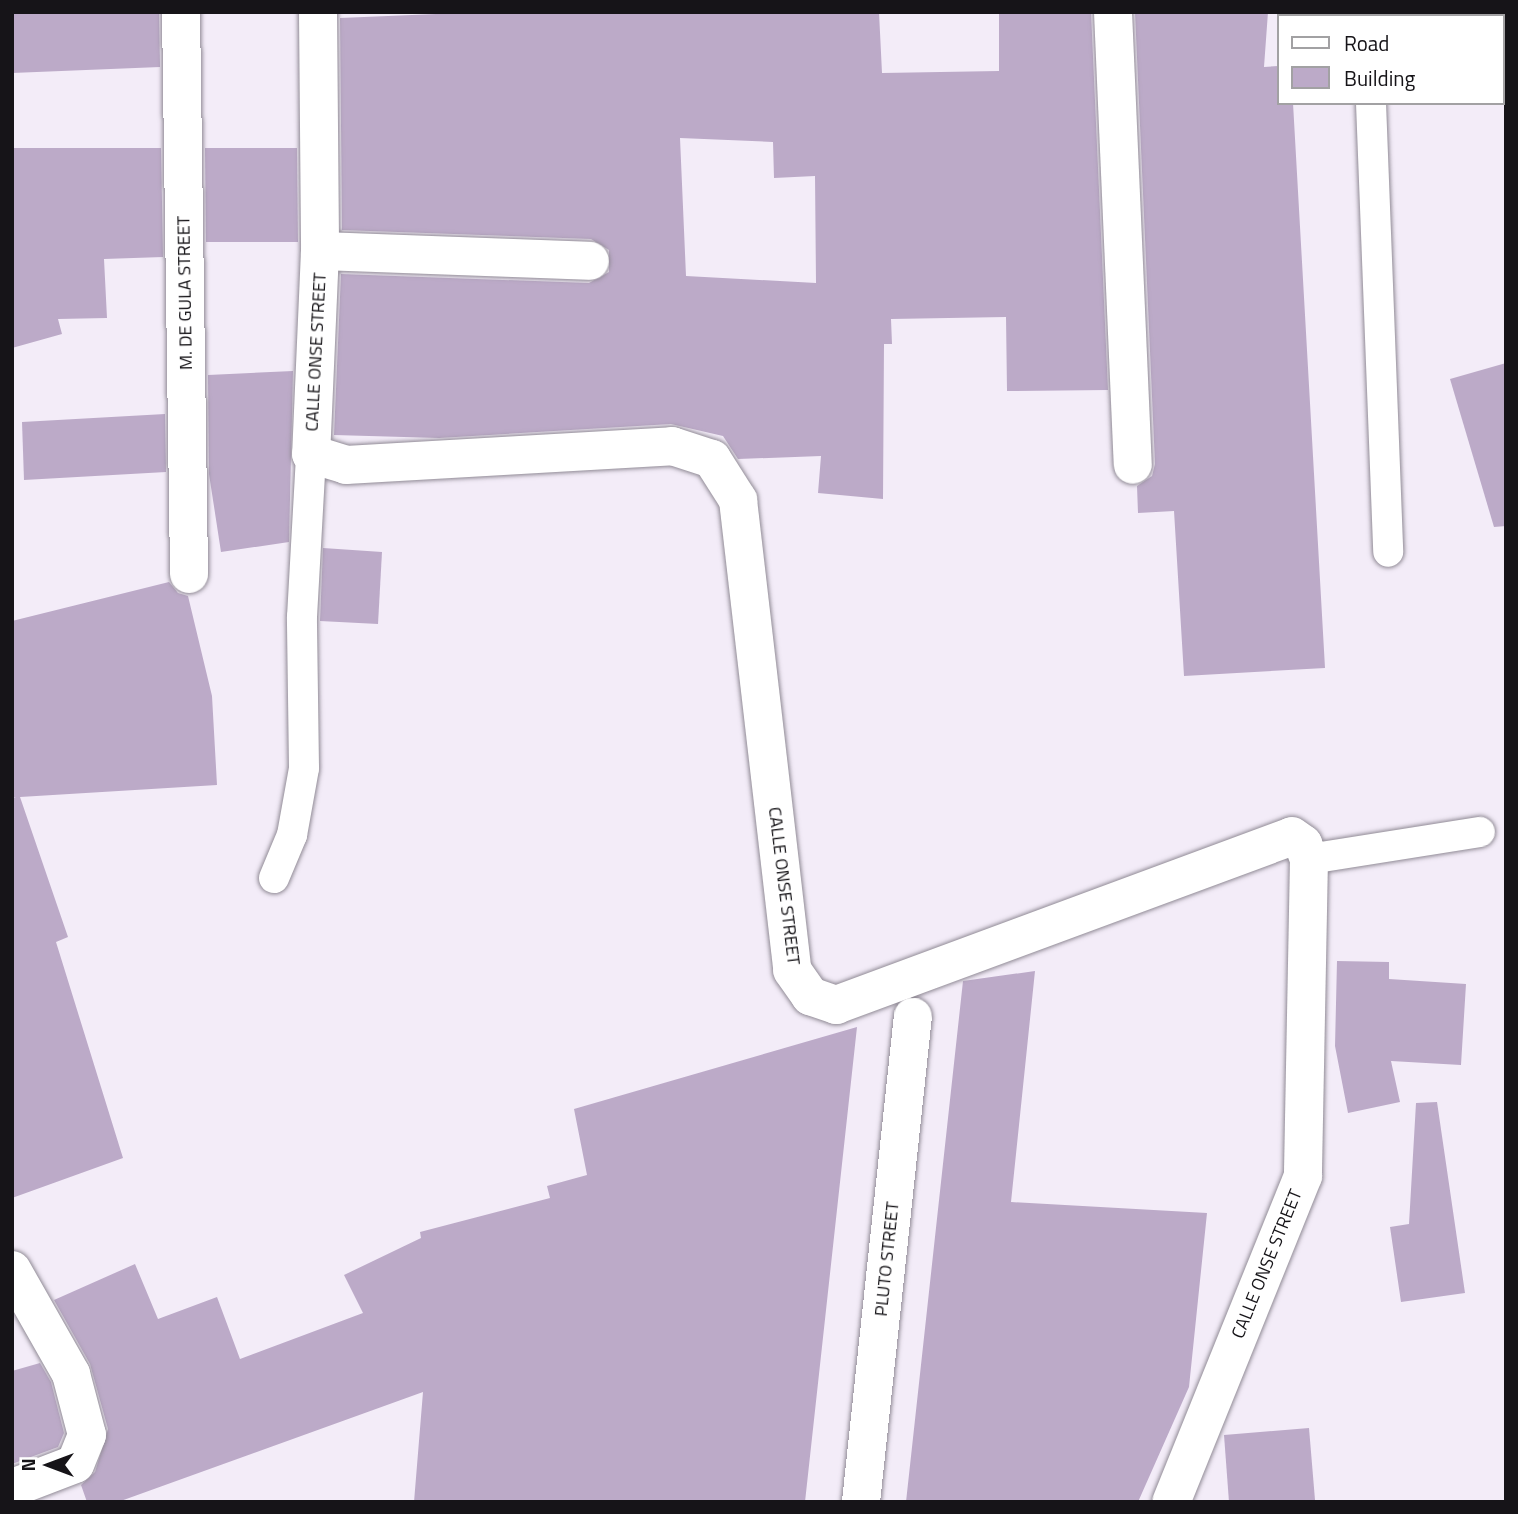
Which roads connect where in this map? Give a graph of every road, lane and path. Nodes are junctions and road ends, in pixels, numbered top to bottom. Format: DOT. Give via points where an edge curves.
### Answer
graph roads {
  1 [pos="181,12"];
  2 [pos="318,12"];
  3 [pos="1114,12"];
  4 [pos="1371,105"];
  5 [pos="320,251"];
  6 [pos="590,261"];
  7 [pos="311,454"];
  8 [pos="1133,465"];
  9 [pos="1388,552"];
  10 [pos="190,574"];
  11 [pos="1480,832"];
  12 [pos="1309,859"];
  13 [pos="274,878"];
  14 [pos="913,1017"];
  15 [pos="12,1270"];
  16 [pos="12,1488"];
  17 [pos="861,1502"];
  18 [pos="1171,1502"];
  1 -- 10 [label="street, M. DE GULA STREET"];
  2 -- 5 [label="street, CALLE ONSE STREET"];
  3 -- 8 [label="street"];
  4 -- 9 [label="lane"];
  5 -- 6 [label="street"];
  5 -- 7 [label="street, CALLE ONSE STREET"];
  7 -- 12 [label="street, CALLE ONSE STREET" via="346,465 672,446 712,458 738,500 792,970 810,996 836,1005 1292,836 1303,844"];
  7 -- 13 [label="lane" via="302,617 304,768 292,835"];
  11 -- 12 [label="lane"];
  12 -- 18 [label="street, CALLE ONSE STREET" via="1303,1177"];
  14 -- 17 [label="street, PLUTO STREET"];
  15 -- 16 [label="street" via="71,1374 87,1435 75,1464"];
}
